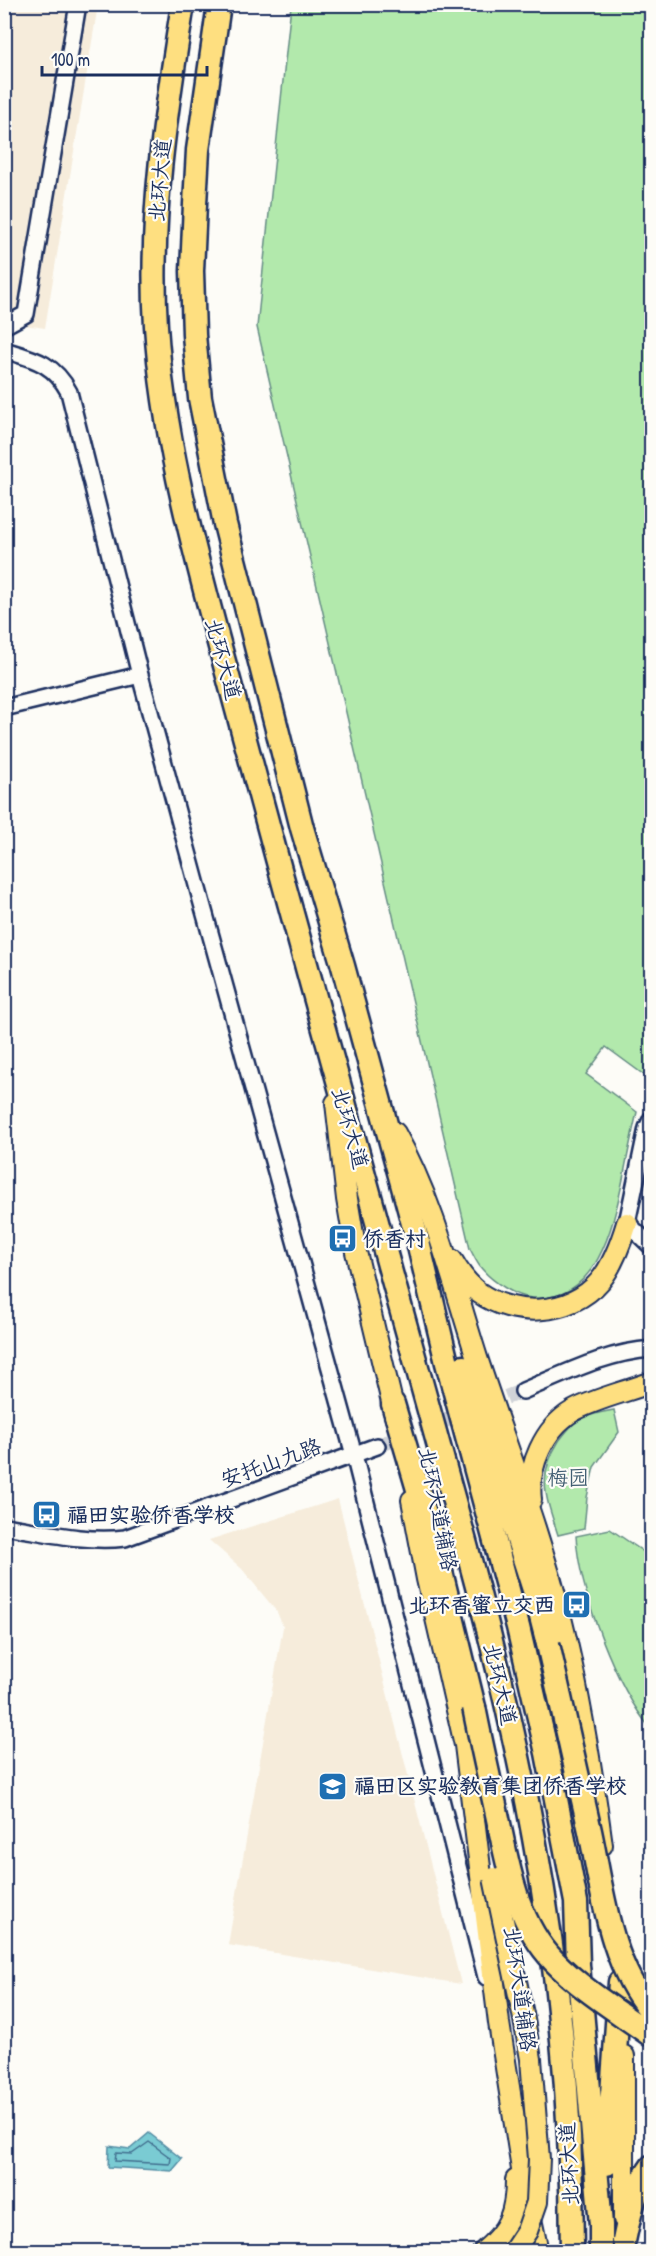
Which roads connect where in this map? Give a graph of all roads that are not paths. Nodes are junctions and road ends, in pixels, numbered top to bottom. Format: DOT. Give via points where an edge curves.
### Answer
graph roads {
  1 [pos="78,4"];
  2 [pos="183,4"];
  3 [pos="219,4"];
  4 [pos="4,326"];
  5 [pos="4,350"];
  6 [pos="140,675"];
  7 [pos="4,708"];
  8 [pos="332,1061"];
  9 [pos="383,1112"];
  10 [pos="651,1118"];
  11 [pos="627,1223"];
  12 [pos="441,1241"];
  13 [pos="418,1242"];
  14 [pos="651,1247"];
  15 [pos="651,1349"];
  16 [pos="651,1382"];
  17 [pos="523,1391"];
  18 [pos="393,1404"];
  19 [pos="377,1446"];
  20 [pos="354,1455"];
  21 [pos="533,1520"];
  22 [pos="4,1526"];
  23 [pos="465,1745"];
  24 [pos="620,1982"];
  25 [pos="651,2012"];
  26 [pos="499,2023"];
  27 [pos="651,2036"];
  28 [pos="515,2120"];
  29 [pos="651,2166"];
  30 [pos="601,2225"];
  31 [pos="625,2246"];
  32 [pos="483,2252"];
  33 [pos="513,2252"];
  34 [pos="538,2252"];
  35 [pos="572,2252"];
  36 [pos="602,2252"];
  1 -- 4 [label="street" via="26,314"];
  2 -- 8 [label="highway, 北环大道" via="158,175 154,261 163,399 197,562"];
  3 -- 9 [label="highway, 北环大道" via="198,150 195,204 192,271 200,398 225,524 302,828"];
  5 -- 6 [label="street" via="52,368 69,392"];
  6 -- 7 [label="street"];
  6 -- 20 [label="street"];
  8 -- 18 [label="main road, 北环大道辅路" via="356,1252"];
  8 -- 35 [label="highway, 北环大道" via="476,1581 523,1780 556,1988 571,2162"];
  9 -- 12 [label="main road"];
  9 -- 13 [label="highway, 北环大道"];
  10 -- 11 [label="street"];
  11 -- 12 [label="main road" via="599,1282 574,1301 548,1309 519,1308 491,1300 461,1276"];
  11 -- 14 [label="street"];
  12 -- 21 [label="main road"];
  13 -- 25 [label="highway, bridge" via="466,1375 535,1593 618,1953 637,1995"];
  13 -- 30 [label="highway, 北环大道" via="518,1627 563,1829 576,1902 579,1988"];
  15 -- 17 [label="street" via="605,1358"];
  16 -- 21 [label="main road" via="572,1412 549,1434 532,1470"];
  18 -- 23 [label="main road, 北环大道辅路"];
  18 -- 27 [label="highway, bridge" via="436,1551 507,1862 525,1917 554,1961"];
  19 -- 20 [label="street, 安托山九路"];
  20 -- 22 [label="street, 安托山九路" via="125,1538 87,1539"];
  20 -- 26 [label="street"];
  21 -- 24 [label="main road" via="576,1687 594,1784"];
  23 -- 26 [label="main road, 北环大道辅路"];
  23 -- 33 [label="main road, bridge" via="531,2059 539,2158 537,2202 527,2231"];
  24 -- 30 [label="highway"];
  24 -- 31 [label="main road"];
  26 -- 28 [label="main road, 北环大道辅路"];
  28 -- 32 [label="main road" via="514,2206 507,2227"];
  28 -- 34 [label="main road, 北环大道辅路"];
  29 -- 31 [label="highway" via="632,2202"];
  30 -- 36 [label="highway, 北环大道"];
}
